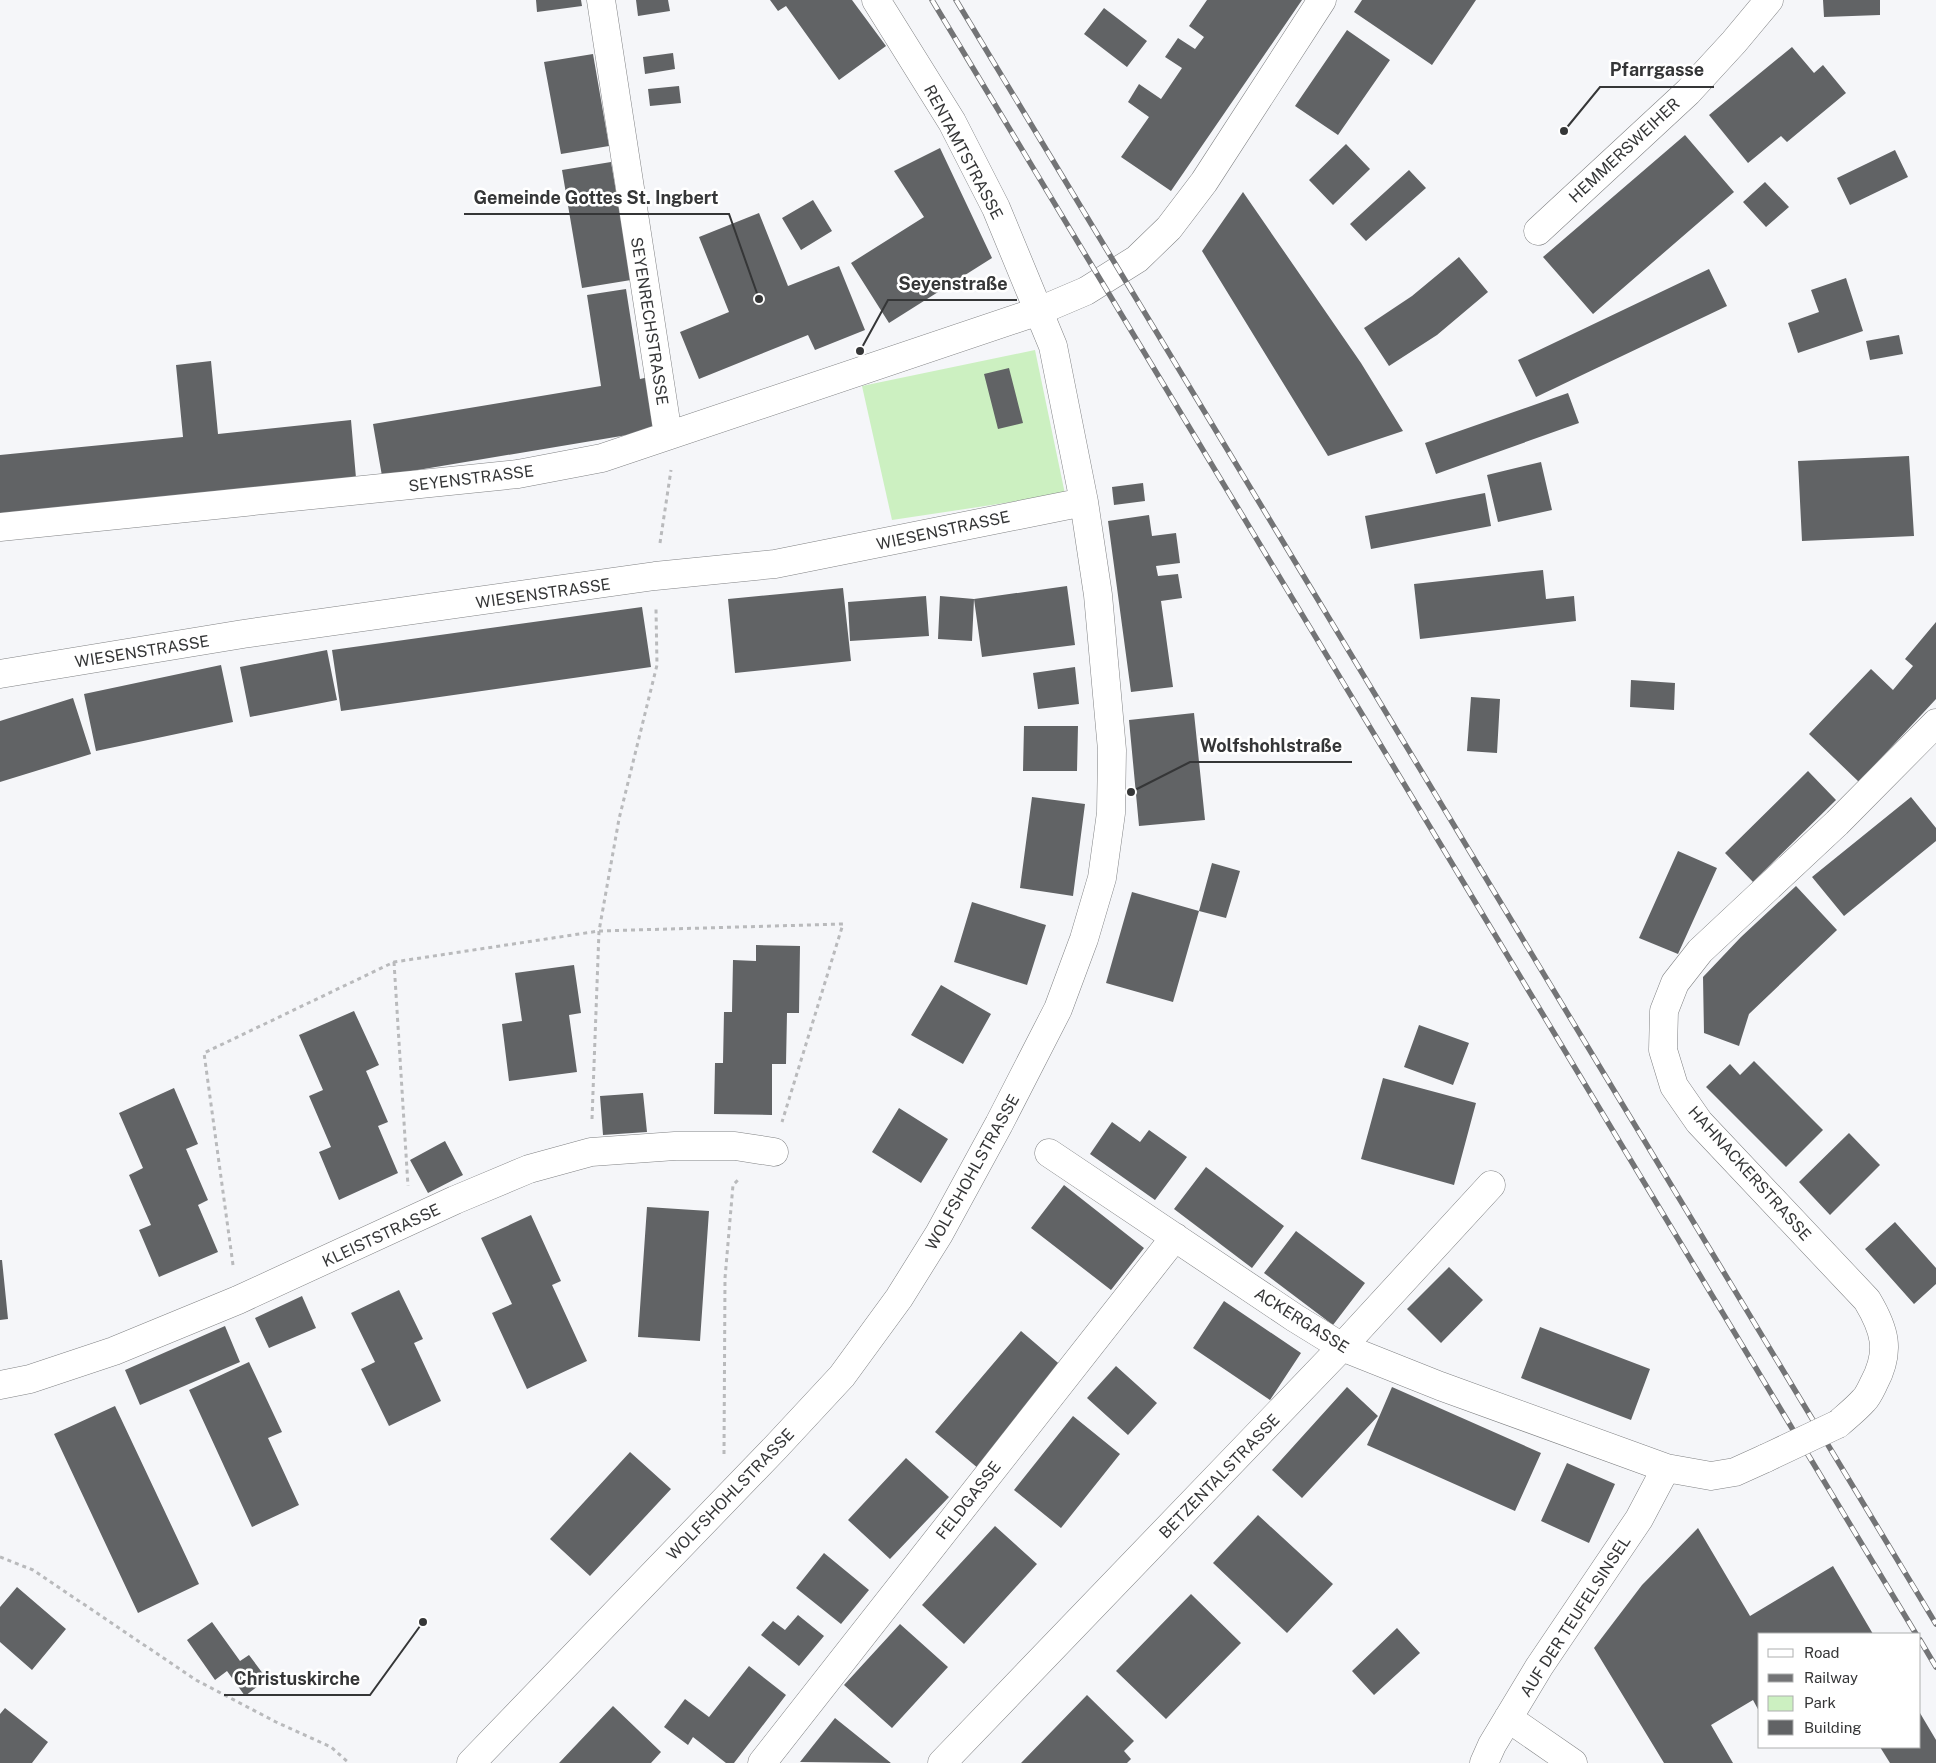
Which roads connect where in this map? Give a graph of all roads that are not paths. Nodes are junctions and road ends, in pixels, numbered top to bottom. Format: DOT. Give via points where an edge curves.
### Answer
graph roads {
  1 [pos="600,0"];
  2 [pos="876,0"];
  3 [pos="1322,0"];
  4 [pos="1769,0"];
  5 [pos="1538,231"];
  6 [pos="1039,311"];
  7 [pos="668,435"];
  8 [pos="1084,502"];
  9 [pos="0,527"];
  10 [pos="0,674"];
  11 [pos="1936,723"];
  12 [pos="774,1152"];
  13 [pos="1049,1153"];
  14 [pos="1491,1186"];
  15 [pos="1174,1237"];
  16 [pos="1342,1347"];
  17 [pos="0,1384"];
  18 [pos="1666,1468"];
  19 [pos="1508,1718"];
  20 [pos="471,1763"];
  21 [pos="762,1763"];
  22 [pos="942,1763"];
  23 [pos="1484,1763"];
  24 [pos="1573,1763"];
  1 -- 7 [label="street, SEYENRECHSTRASSE"];
  2 -- 6 [label="street, RENTAMTSTRASSE" via="952,122 996,208"];
  3 -- 6 [label="street, SEYENSTRASSE" via="1204,182 1169,228 1137,259 1086,291"];
  4 -- 5 [label="street, HEMMERSWEIHER" via="1688,92"];
  6 -- 7 [label="street, SEYENSTRASSE"];
  6 -- 8 [label="street, WOLFSHOHLSTRASSE" via="1053,346"];
  7 -- 9 [label="street, SEYENSTRASSE" via="602,458 518,474"];
  8 -- 10 [label="street, WIESENSTRASSE" via="775,564 655,576 243,634"];
  8 -- 20 [label="street, WOLFSHOHLSTRASSE" via="1098,595 1112,750 1111,812 1102,878 1084,939 1058,1009 1037,1053 944,1225 899,1298 842,1376"];
  11 -- 18 [label="street, HAHNACKERSTRASSE, bridge" via="1838,823 1700,951 1675,983 1664,1011 1663,1050 1674,1086 1699,1122 1867,1300 1884,1334 1885,1350 1879,1374 1866,1399 1838,1424 1735,1472 1711,1476"];
  12 -- 17 [label="street, KLEISTSTRASSE" via="735,1146 675,1146 591,1152 530,1169 238,1300 114,1350 30,1379"];
  13 -- 15 [label="street, ACKERGASSE"];
  14 -- 16 [label="street, BETZENTALSTRASSE"];
  15 -- 16 [label="street, ACKERGASSE"];
  15 -- 21 [label="street, FELDGASSE"];
  16 -- 18 [label="street, ACKERGASSE"];
  16 -- 22 [label="street, BETZENTALSTRASSE"];
  18 -- 19 [label="street, AUF DER TEUFELSINSEL" via="1639,1519"];
  19 -- 23 [label="street, AUF DER TEUFELSINSEL"];
  19 -- 24 [label="street"];
}
